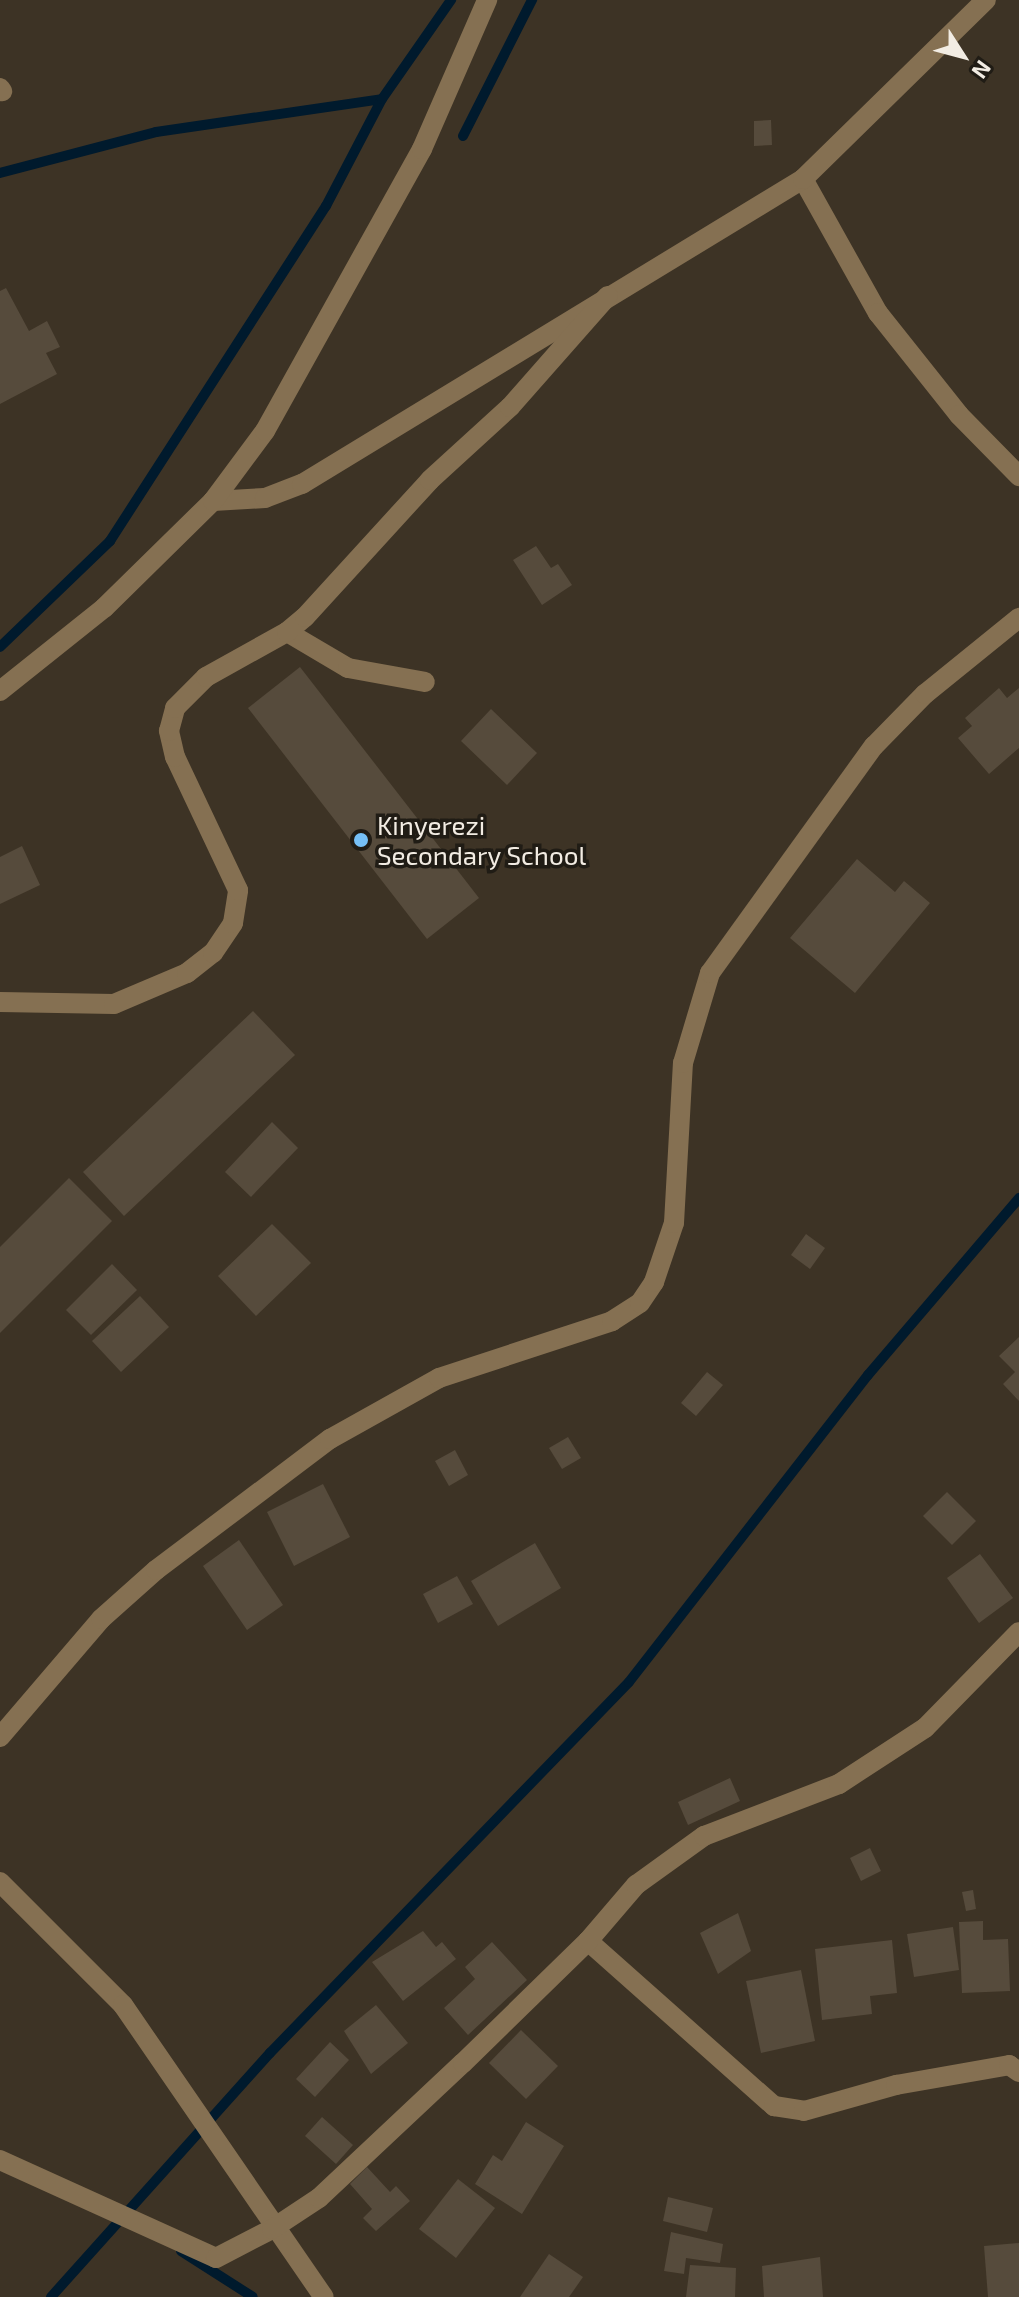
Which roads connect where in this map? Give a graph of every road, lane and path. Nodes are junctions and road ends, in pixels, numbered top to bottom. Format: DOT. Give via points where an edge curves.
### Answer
graph roads {
  1 [pos="487,0"];
  2 [pos="986,0"];
  3 [pos="803,179"];
  4 [pos="608,296"];
  5 [pos="1019,476"];
  6 [pos="213,501"];
  7 [pos="1019,618"];
  8 [pos="287,632"];
  9 [pos="425,682"];
  10 [pos="0,691"];
  11 [pos="0,1002"];
  12 [pos="1019,1632"];
  13 [pos="0,1737"];
  14 [pos="0,1882"];
  15 [pos="588,1941"];
  16 [pos="1016,2062"];
  17 [pos="0,2160"];
  18 [pos="272,2229"];
  19 [pos="324,2297"];
  1 -- 6 [label="street" via="380,228 265,431"];
  2 -- 3 [label="street"];
  3 -- 4 [label="street"];
  3 -- 5 [label="street" via="878,313 959,415"];
  4 -- 6 [label="street" via="302,484 265,498"];
  4 -- 8 [label="street" via="510,407 430,480"];
  6 -- 10 [label="street" via="104,608"];
  7 -- 13 [label="street" via="925,694 874,746 710,973 683,1063 674,1223 654,1282 640,1303 612,1321 439,1378 330,1439 156,1570 101,1619"];
  8 -- 9 [label="street" via="348,668"];
  8 -- 11 [label="street" via="199,682 182,696 171,719 175,757 235,874 236,911 220,943 187,973 114,1004"];
  12 -- 15 [label="street" via="925,1728 839,1784 704,1836 636,1885"];
  14 -- 18 [label="street" via="123,2005"];
  15 -- 16 [label="street" via="774,2106 804,2111 896,2085"];
  15 -- 18 [label="street" via="319,2198"];
  17 -- 18 [label="street" via="216,2258"];
  18 -- 19 [label="street"];
}
